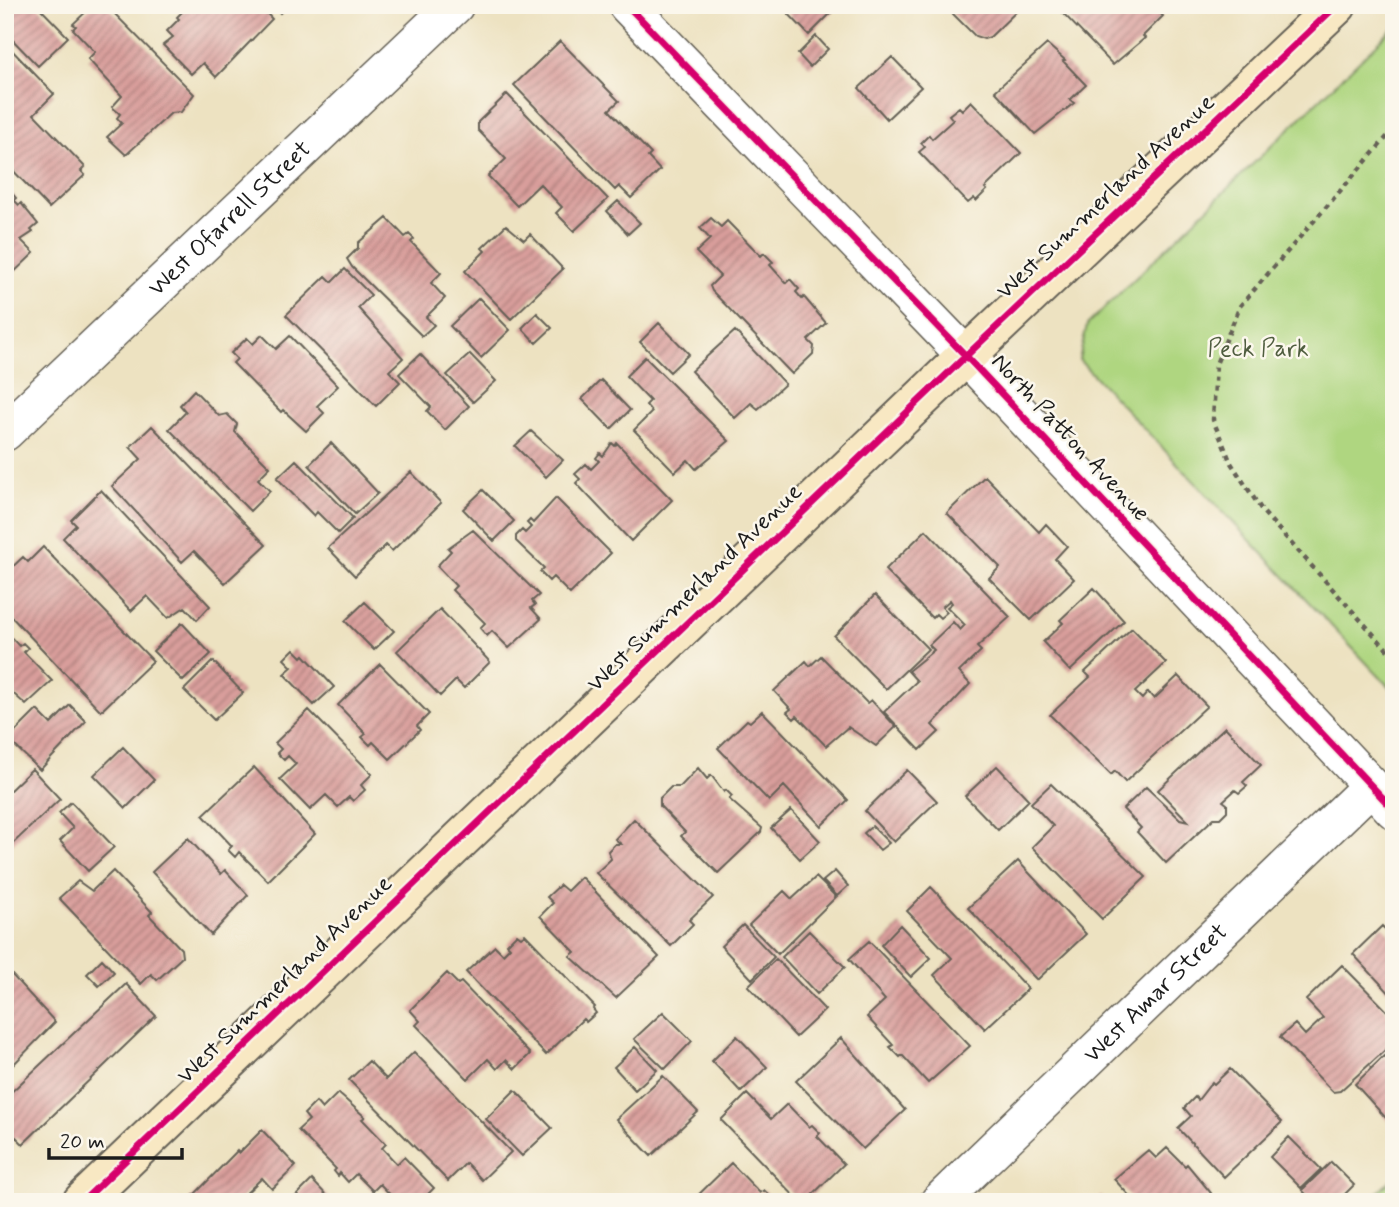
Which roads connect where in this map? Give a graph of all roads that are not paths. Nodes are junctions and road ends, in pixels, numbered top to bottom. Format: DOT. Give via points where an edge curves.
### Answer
graph roads {
  1 [pos="455,5"];
  2 [pos="627,5"];
  3 [pos="1337,5"];
  4 [pos="966,356"];
  5 [pos="5,432"];
  6 [pos="1382,798"];
  7 [pos="82,1202"];
  8 [pos="939,1202"];
  1 -- 5 [label="street, West Ofarrell Street"];
  2 -- 4 [label="street, North Patton Avenue"];
  3 -- 4 [label="main road, West Summerland Avenue"];
  4 -- 6 [label="street, North Patton Avenue"];
  4 -- 7 [label="main road, West Summerland Avenue"];
  6 -- 8 [label="street, West Amar Street"];
}
